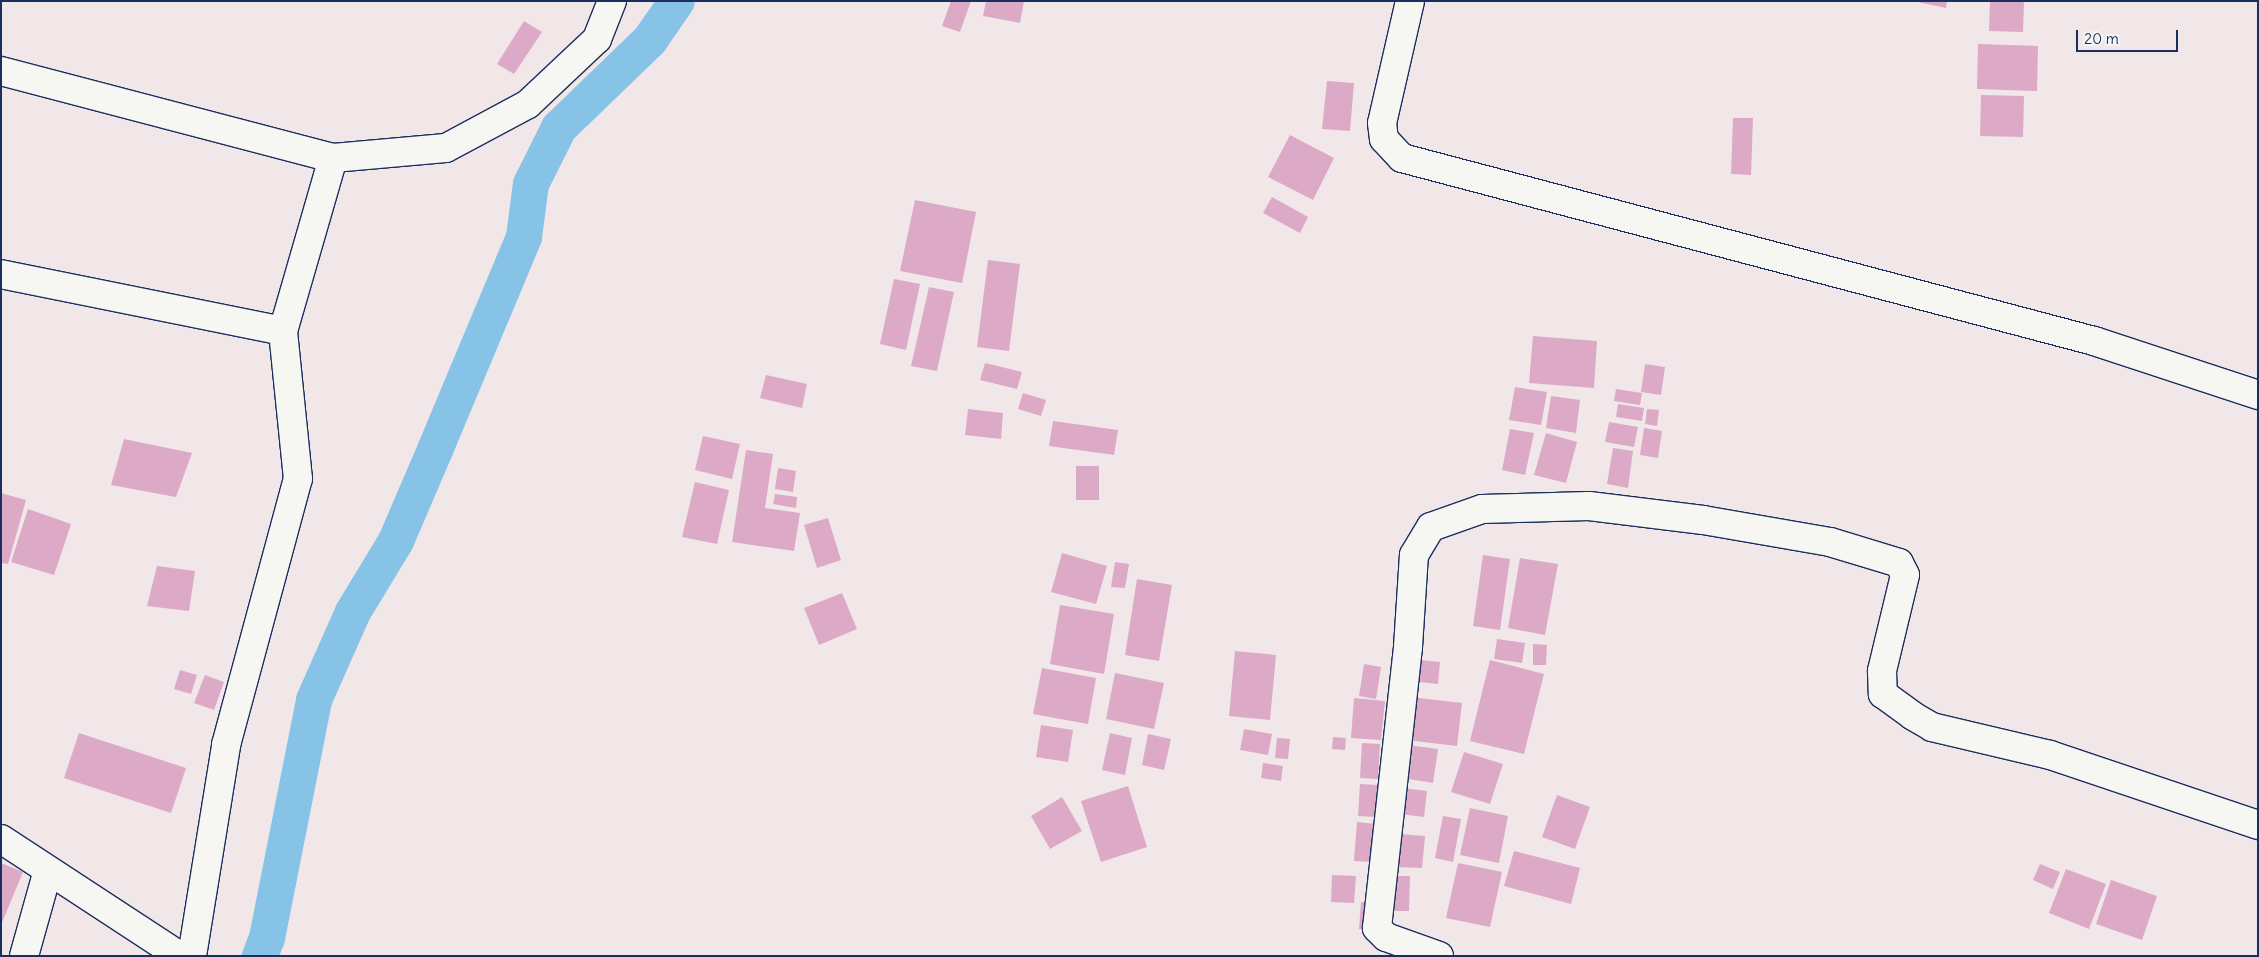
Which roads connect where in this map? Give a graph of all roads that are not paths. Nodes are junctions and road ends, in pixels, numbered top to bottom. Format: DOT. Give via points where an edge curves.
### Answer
graph roads {
  1 [pos="612,1"];
  2 [pos="1410,1"];
  3 [pos="1,71"];
  4 [pos="333,158"];
  5 [pos="1,274"];
  6 [pos="283,331"];
  7 [pos="2258,395"];
  8 [pos="2258,825"];
  9 [pos="1,839"];
  10 [pos="48,870"];
  11 [pos="24,956"];
  12 [pos="180,956"];
  13 [pos="192,956"];
  14 [pos="1439,956"];
  1 -- 4 [label="street" via="598,39 528,104 446,148"];
  2 -- 7 [label="street" via="1382,123 1384,139 1402,158 2094,340"];
  3 -- 4 [label="street"];
  4 -- 6 [label="street"];
  5 -- 6 [label="street"];
  6 -- 13 [label="street" via="298,479 226,745"];
  8 -- 14 [label="street" via="2050,755 1932,727 1883,694 1882,671 1905,575 1898,563 1830,542 1703,520 1589,506 1482,509 1431,527 1414,555 1408,647 1377,928 1386,937"];
  9 -- 10 [label="street"];
  10 -- 11 [label="street"];
  10 -- 12 [label="street"];
}
